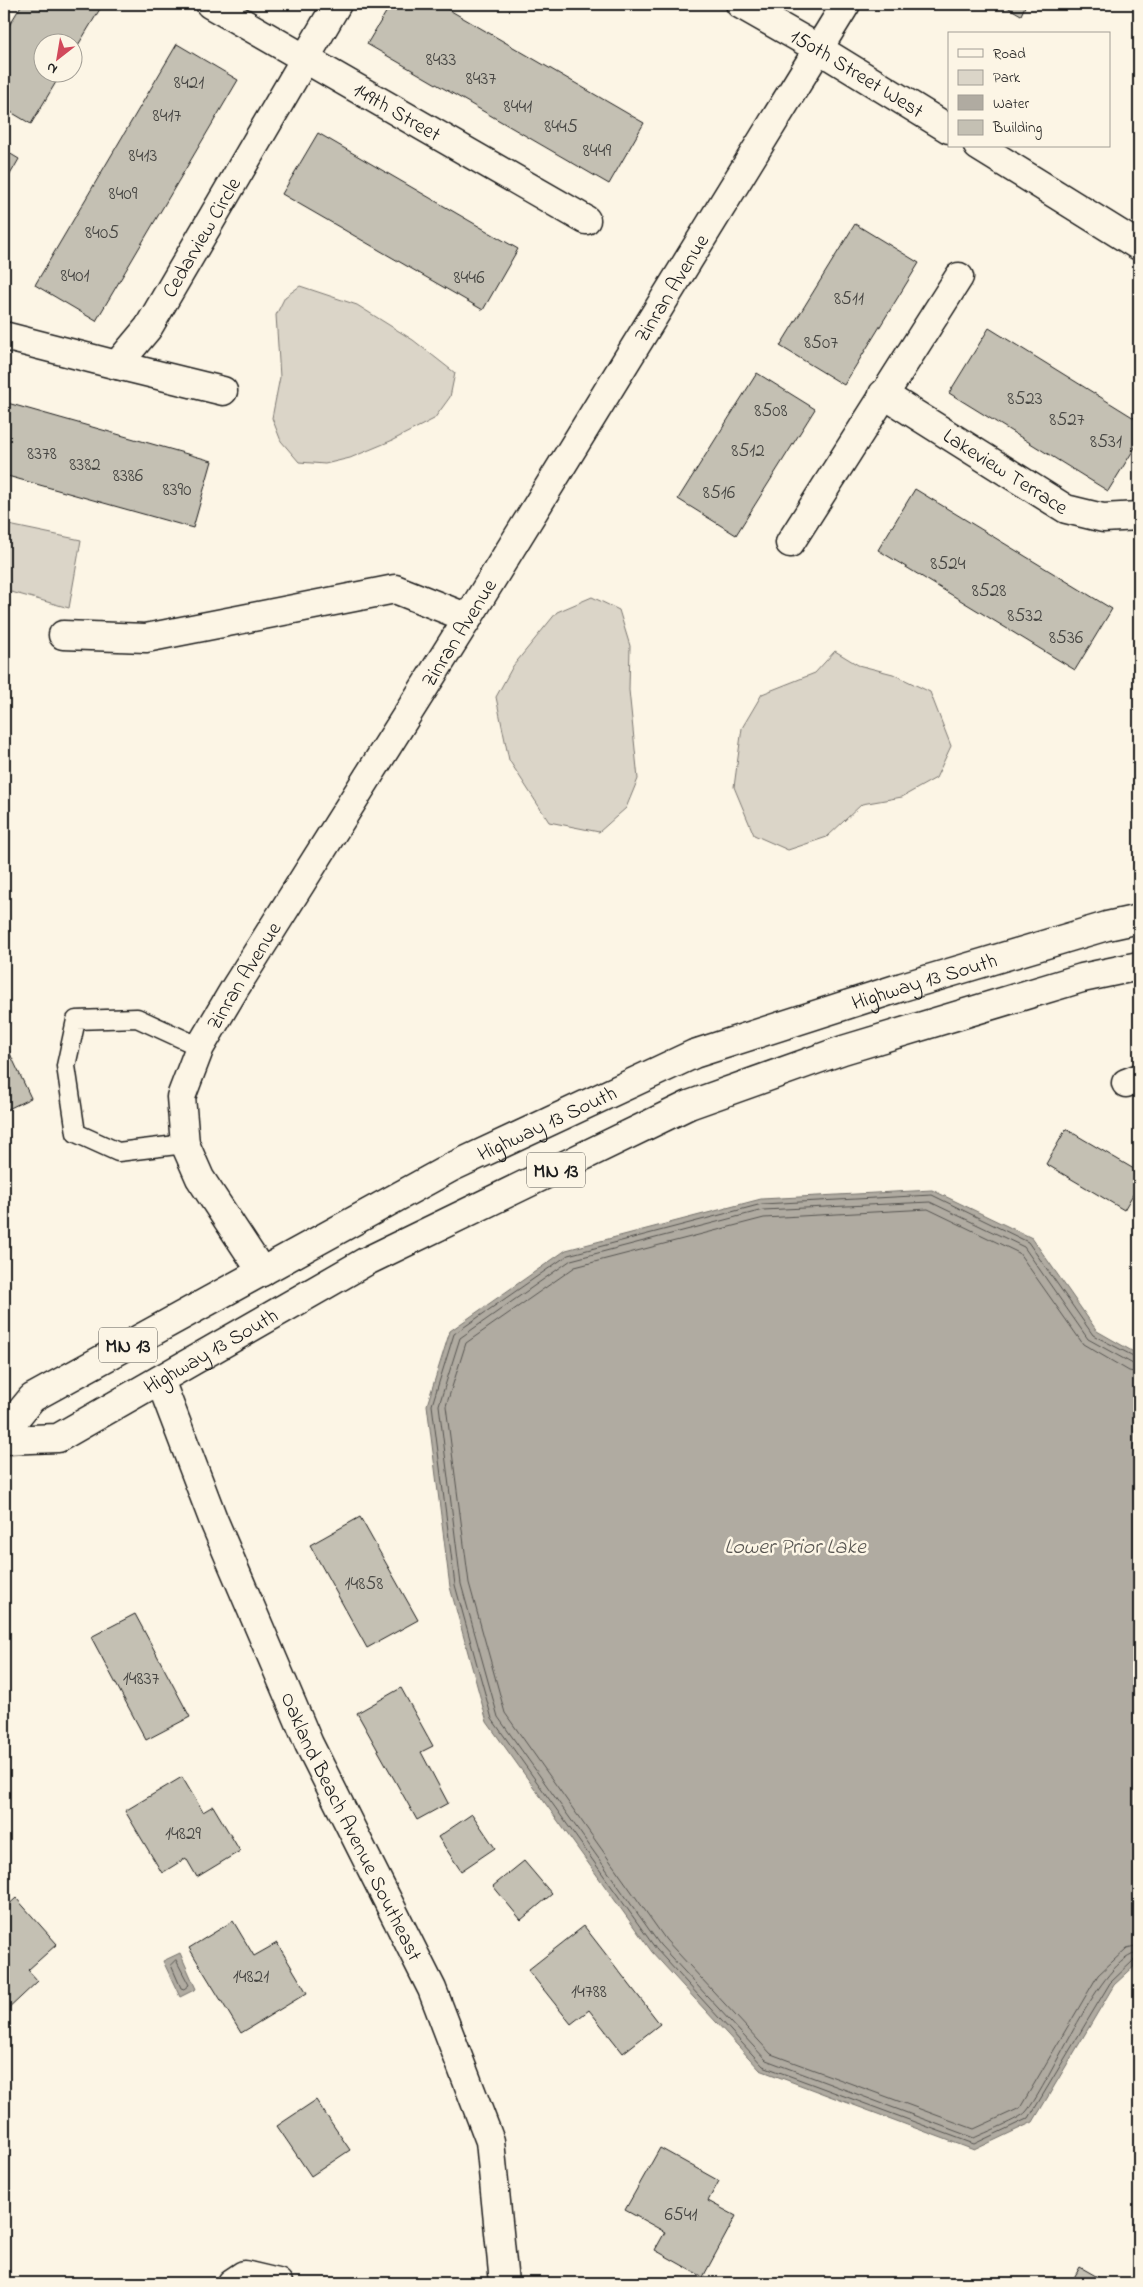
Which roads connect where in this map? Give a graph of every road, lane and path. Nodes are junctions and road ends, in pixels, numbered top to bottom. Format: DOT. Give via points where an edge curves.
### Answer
graph roads {
  1 [pos="210,4"];
  2 [pos="337,4"];
  3 [pos="740,4"];
  4 [pos="846,4"];
  5 [pos="819,49"];
  6 [pos="305,59"];
  7 [pos="948,128"];
  8 [pos="981,148"];
  9 [pos="586,220"];
  10 [pos="1139,246"];
  11 [pos="959,277"];
  12 [pos="4,336"];
  13 [pos="117,365"];
  14 [pos="223,391"];
  15 [pos="883,394"];
  16 [pos="1139,516"];
  17 [pos="790,543"];
  18 [pos="468,618"];
  19 [pos="63,635"];
  20 [pos="1139,919"];
  21 [pos="1139,966"];
  22 [pos="200,1047"];
  23 [pos="185,1144"];
  24 [pos="262,1272"];
  25 [pos="160,1380"];
  26 [pos="4,1432"];
  27 [pos="4,1440"];
  28 [pos="238,2279"];
  29 [pos="278,2283"];
  30 [pos="504,2283"];
  1 -- 6 [label="street, 149th Street"];
  2 -- 6 [label="street, Cedarview Circle"];
  3 -- 5 [label="street, 150th Street West"];
  4 -- 5 [label="street, Zinran Avenue"];
  5 -- 7 [label="street, 150th Street West"];
  5 -- 18 [label="street, Zinran Avenue"];
  6 -- 9 [label="street, 149th Street"];
  6 -- 13 [label="street, Cedarview Circle" via="148,328"];
  8 -- 10 [label="street"];
  11 -- 15 [label="street"];
  12 -- 13 [label="street"];
  13 -- 14 [label="street"];
  15 -- 16 [label="street, Lakeview Terrace" via="1066,509 1103,518"];
  15 -- 17 [label="street"];
  18 -- 19 [label="street" via="394,589 146,638"];
  18 -- 22 [label="street, Zinran Avenue"];
  20 -- 24 [label="street, Highway 13 South / MN 13" via="902,987 694,1054 452,1167"];
  21 -- 25 [label="street, Highway 13 South / MN 13" via="1082,978 852,1047 689,1105 365,1262"];
  22 -- 23 [label="street, Zinran Avenue" via="181,1097"];
  22 -- 23 [label="lane" via="137,1018 76,1020 66,1066 76,1133 118,1152"];
  23 -- 24 [label="street, Zinran Avenue" via="200,1178"];
  24 -- 26 [label="street, Highway 13 South / MN 13" via="32,1398"];
  25 -- 27 [label="street, Highway 13 South / MN 13" via="58,1438"];
  25 -- 30 [label="street, Oakland Beach Avenue Southeast" via="213,1519 309,1744 432,1989 490,2141"];
  28 -- 29 [label="street"];
}
